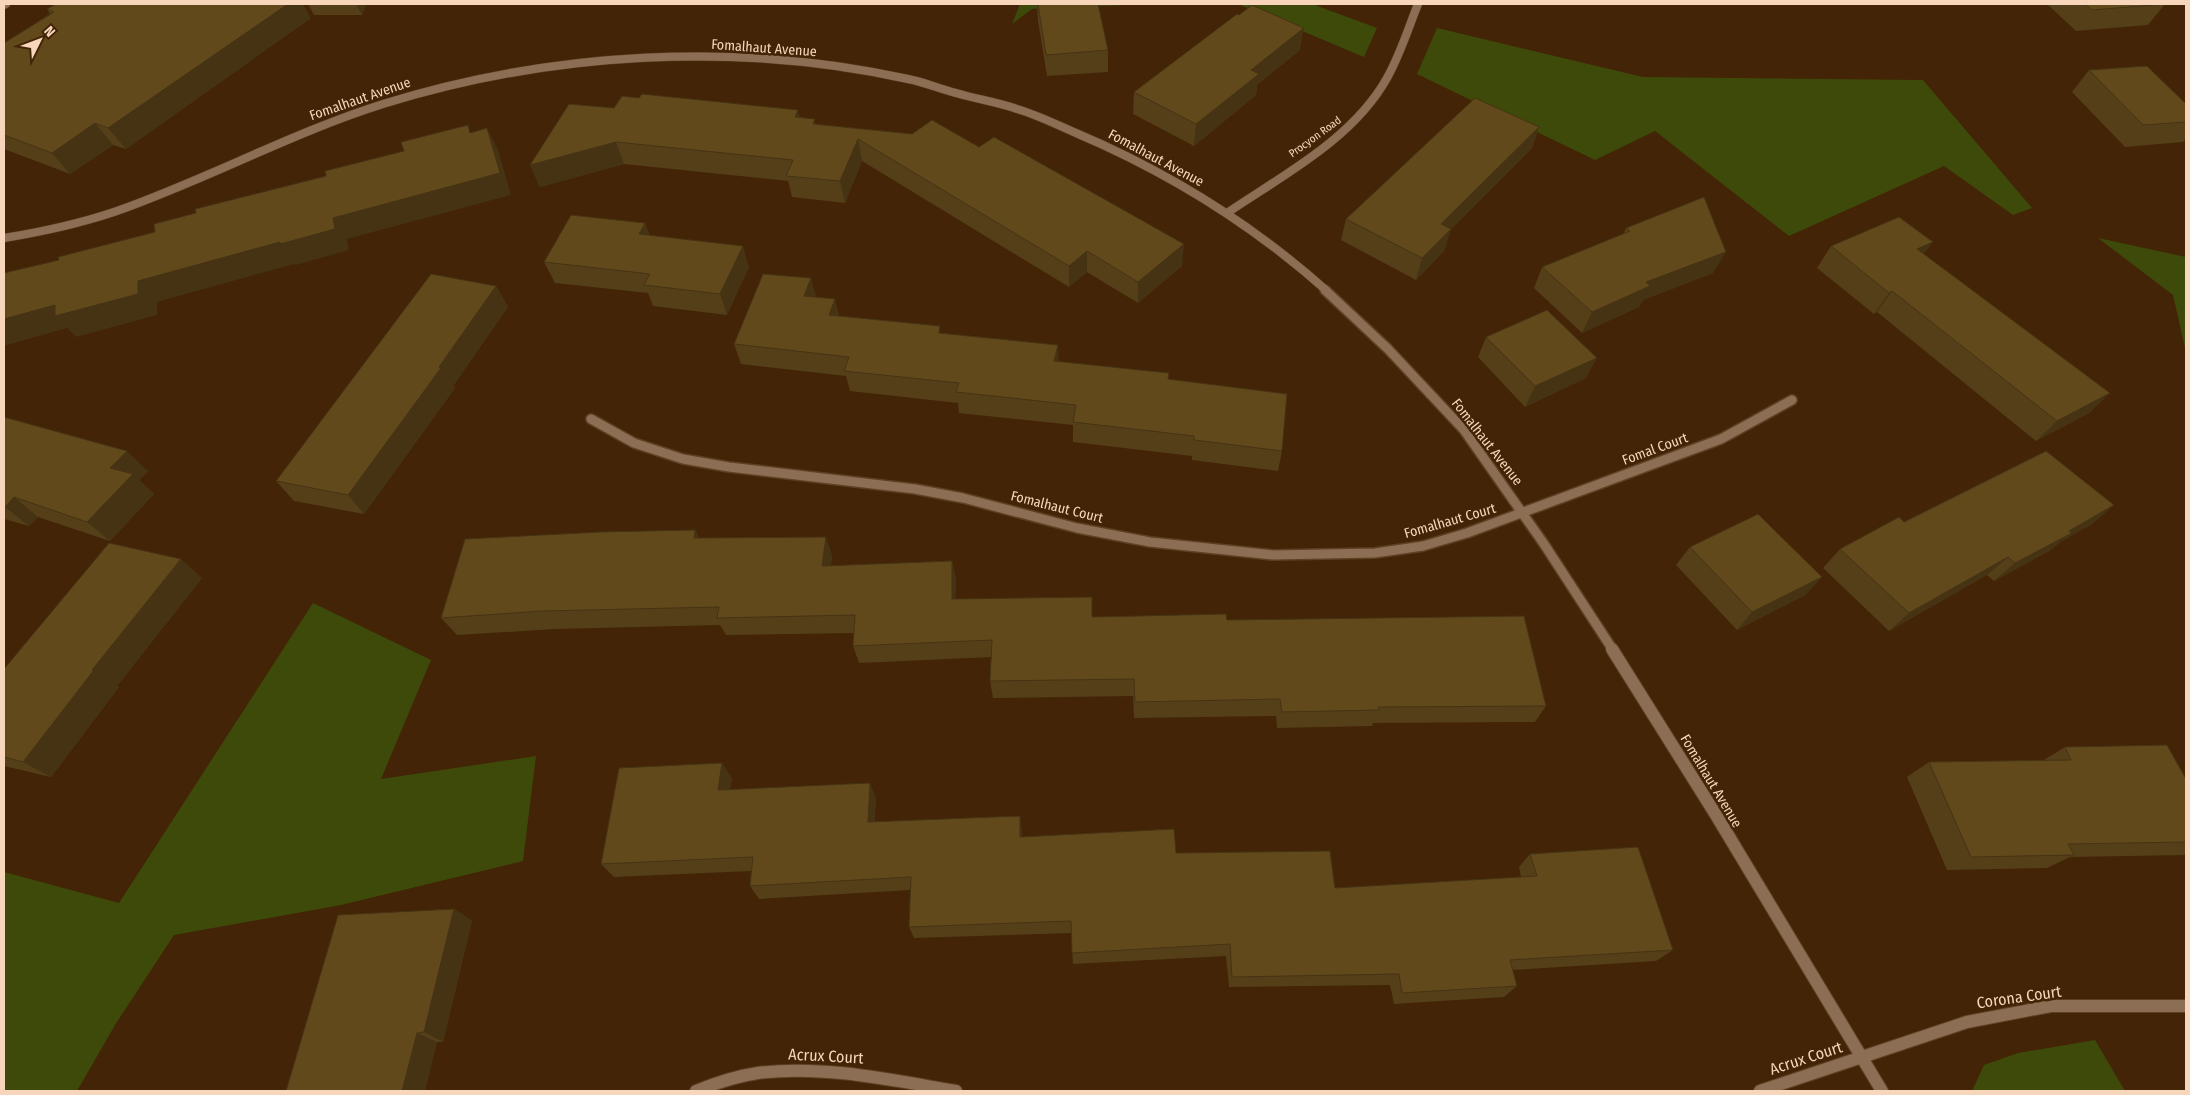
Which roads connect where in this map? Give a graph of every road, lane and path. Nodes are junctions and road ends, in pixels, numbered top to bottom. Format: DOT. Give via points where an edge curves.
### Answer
graph roads {
  1 [pos="1418,4"];
  2 [pos="1227,213"];
  3 [pos="4,238"];
  4 [pos="1792,400"];
  5 [pos="591,419"];
  6 [pos="1523,512"];
  7 [pos="2186,1006"];
  8 [pos="1862,1058"];
  9 [pos="696,1091"];
  10 [pos="956,1091"];
  11 [pos="1760,1091"];
  12 [pos="1882,1091"];
  1 -- 2 [label="street, Procyon Road" via="1382,88 1352,124"];
  2 -- 3 [label="street, Fomalhaut Avenue" via="1112,148 1014,108 914,80 850,69 751,60 666,57 536,68 414,94 325,124 119,211 38,233"];
  2 -- 6 [label="street, Fomalhaut Avenue" via="1316,282 1367,327 1459,424"];
  4 -- 6 [label="street, Fomal Court" via="1721,439"];
  5 -- 6 [label="street, Fomalhaut Court" via="634,443 683,459 914,489 963,498 1077,528 1150,542 1220,550 1273,555 1375,553 1423,546"];
  6 -- 8 [label="street, Fomalhaut Avenue" via="1674,747"];
  7 -- 8 [label="street, Corona Court" via="2051,1006 1966,1022"];
  8 -- 11 [label="street, Acrux Court"];
  8 -- 12 [label="street, Fomalhaut Avenue"];
  9 -- 10 [label="street, Acrux Court" via="712,1084 777,1071 856,1074"];
}
